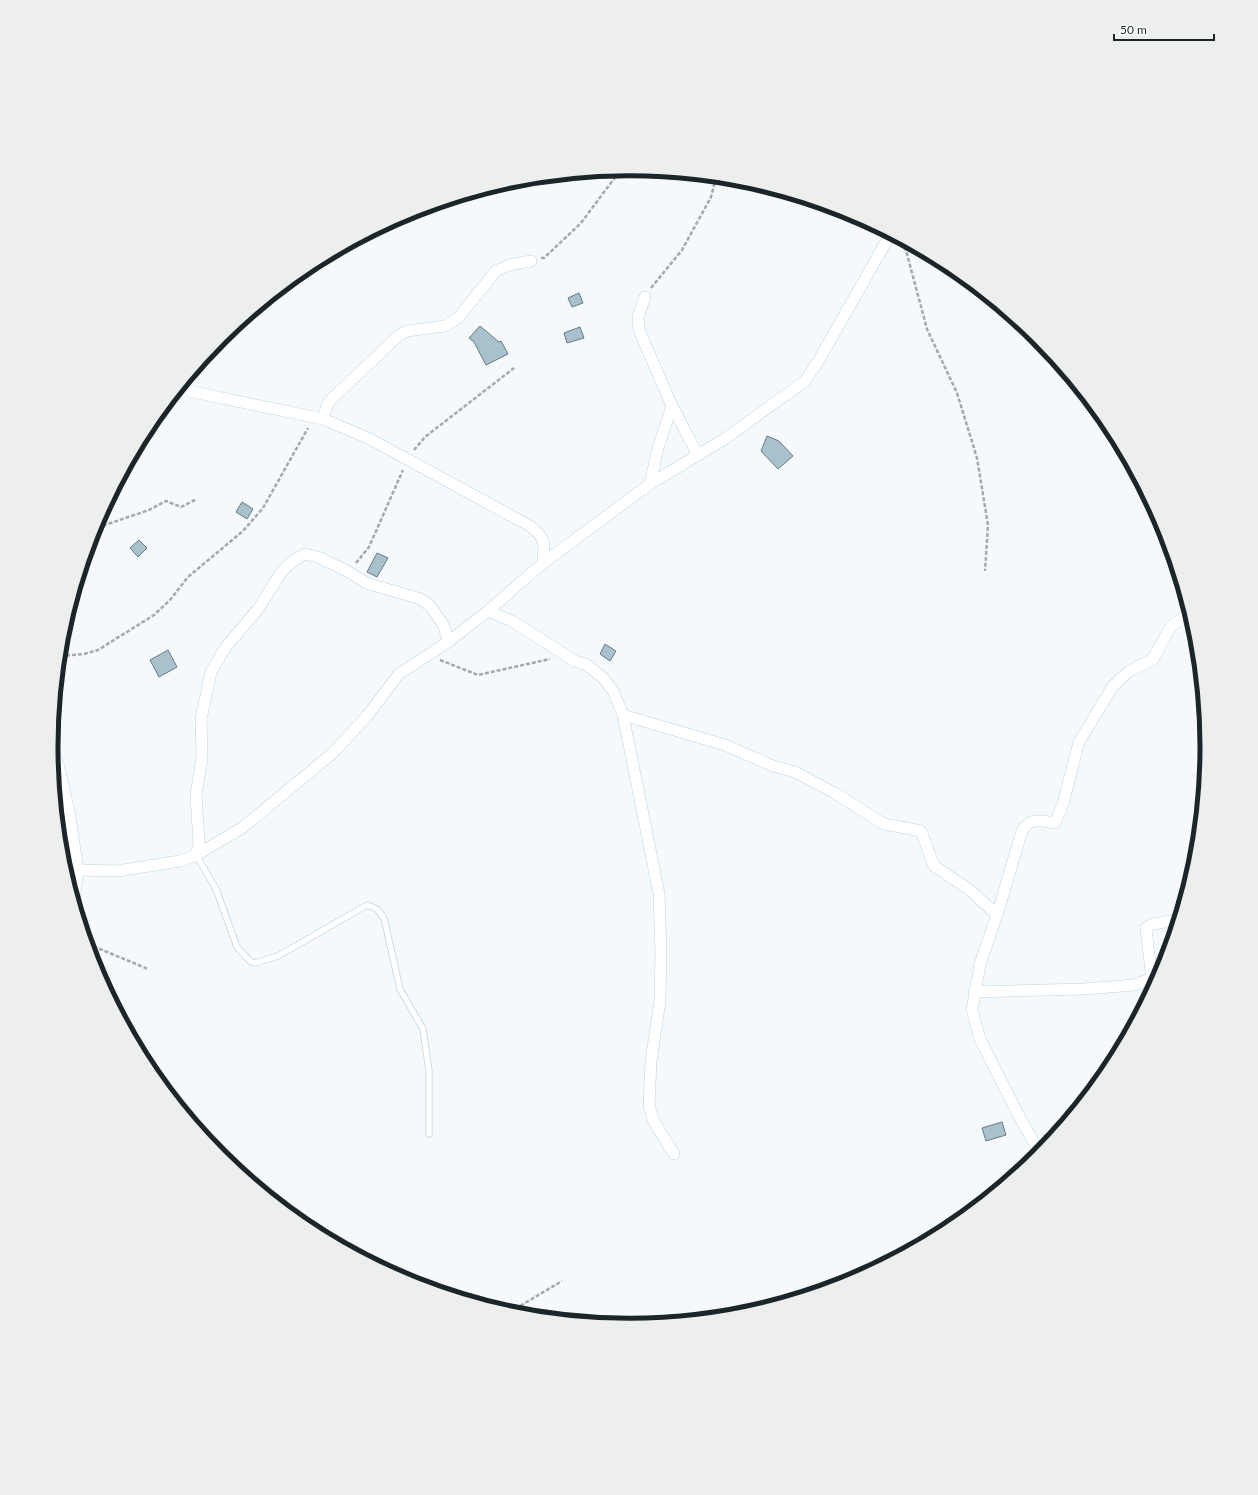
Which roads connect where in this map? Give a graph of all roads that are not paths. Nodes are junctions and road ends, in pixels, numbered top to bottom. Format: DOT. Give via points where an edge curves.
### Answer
graph roads {
  1 [pos="888,238"];
  2 [pos="531,261"];
  3 [pos="645,297"];
  4 [pos="184,390"];
  5 [pos="672,406"];
  6 [pos="318,418"];
  7 [pos="698,455"];
  8 [pos="650,484"];
  9 [pos="543,563"];
  10 [pos="488,611"];
  11 [pos="1184,615"];
  12 [pos="448,642"];
  13 [pos="623,716"];
  14 [pos="58,766"];
  15 [pos="196,856"];
  16 [pos="70,865"];
  17 [pos="77,866"];
  18 [pos="75,887"];
  19 [pos="997,915"];
  20 [pos="1173,921"];
  21 [pos="1154,972"];
  22 [pos="1151,979"];
  23 [pos="974,992"];
  24 [pos="429,1134"];
  25 [pos="1037,1147"];
  26 [pos="674,1154"];
  1 -- 7 [label="street" via="805,381"];
  2 -- 6 [label="street" via="509,265 496,271 458,318 445,326 407,331 398,336 328,403"];
  3 -- 5 [label="street" via="638,317 639,330"];
  4 -- 6 [label="street"];
  5 -- 7 [label="street"];
  5 -- 8 [label="street" via="658,448"];
  6 -- 9 [label="street" via="370,439 530,526 541,535 544,542"];
  7 -- 8 [label="street"];
  8 -- 9 [label="street"];
  9 -- 10 [label="street"];
  10 -- 12 [label="street"];
  10 -- 13 [label="street" via="512,621 575,661 587,665 603,678 613,691"];
  11 -- 19 [label="street" via="1171,626 1153,659 1129,672 1113,686 1079,742 1063,804 1055,823 1035,820 1027,823 1022,831"];
  12 -- 15 [label="street" via="399,674 367,716 334,752 242,828"];
  12 -- 15 [label="street" via="444,626 431,607 421,599 366,583 318,557 305,554 293,561 282,571 258,609 225,648 211,672 201,718 202,757 196,795 199,844"];
  13 -- 19 [label="street" via="725,745 773,766 795,772 884,824 921,831 934,866 970,890"];
  13 -- 26 [label="street" via="659,894 660,1001 650,1061 649,1106 654,1122"];
  14 -- 17 [label="street" via="69,811"];
  15 -- 17 [label="street" via="117,871"];
  15 -- 24 [label="lane" via="216,889 237,947 251,962 278,956 367,906 377,909 384,918 400,989 423,1029 429,1071"];
  16 -- 17 [label="street"];
  17 -- 18 [label="street"];
  19 -- 23 [label="street" via="980,964"];
  20 -- 21 [label="street" via="1153,924 1146,928"];
  22 -- 23 [label="street" via="1134,985"];
  23 -- 25 [label="street" via="972,1010 980,1040"];
}
